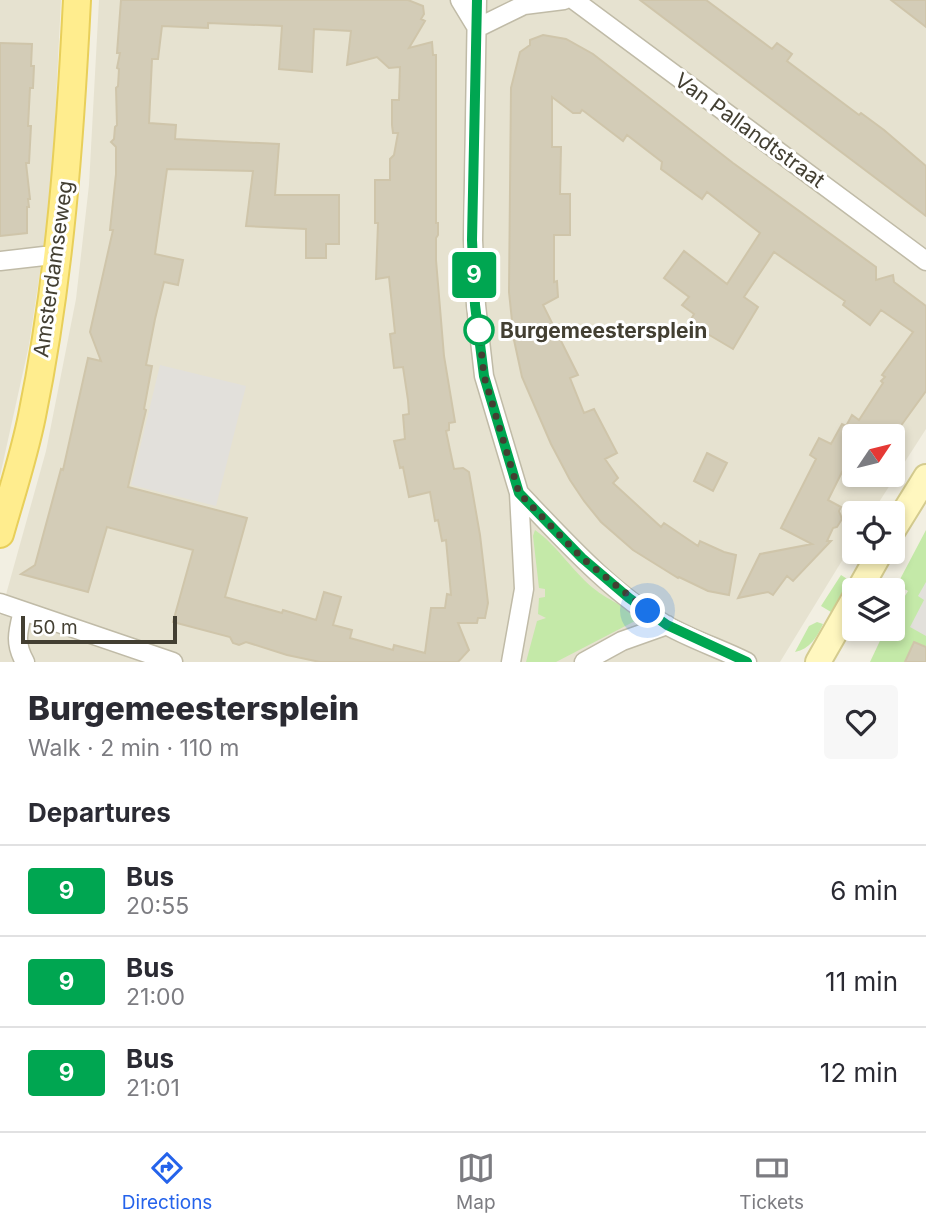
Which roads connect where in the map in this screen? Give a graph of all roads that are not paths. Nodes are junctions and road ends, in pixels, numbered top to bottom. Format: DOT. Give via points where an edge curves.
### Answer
graph roads {
  1 [pos="77,0"];
  2 [pos="460,0"];
  3 [pos="477,0"];
  4 [pos="564,0"];
  5 [pos="574,0"];
  6 [pos="477,28"];
  7 [pos="58,257"];
  8 [pos="0,261"];
  9 [pos="926,261"];
  10 [pos="926,477"];
  11 [pos="519,493"];
  12 [pos="905,511"];
  13 [pos="0,534"];
  14 [pos="0,603"];
  15 [pos="23,611"];
  16 [pos="842,620"];
  17 [pos="667,625"];
  18 [pos="24,662"];
  19 [pos="173,662"];
  20 [pos="511,662"];
  21 [pos="584,662"];
  22 [pos="747,662"];
  23 [pos="818,662"];
  1 -- 7 [label="main road, Amsterdamseweg"];
  2 -- 6 [label="street"];
  3 -- 6 [label="street"];
  4 -- 6 [label="street" via="524,5"];
  5 -- 9 [label="street, Van Pallandtstraat"];
  6 -- 11 [label="street" via="475,305 484,376"];
  7 -- 8 [label="street"];
  7 -- 13 [label="main road, Amsterdamseweg" via="32,417"];
  10 -- 12 [label="main road"];
  11 -- 17 [label="street" via="582,558"];
  11 -- 20 [label="street" via="524,589"];
  14 -- 15 [label="street"];
  15 -- 18 [label="street" via="17,649"];
  15 -- 19 [label="street"];
  16 -- 23 [label="main road"];
  17 -- 21 [label="street" via="622,641"];
  17 -- 22 [label="street"];
}
